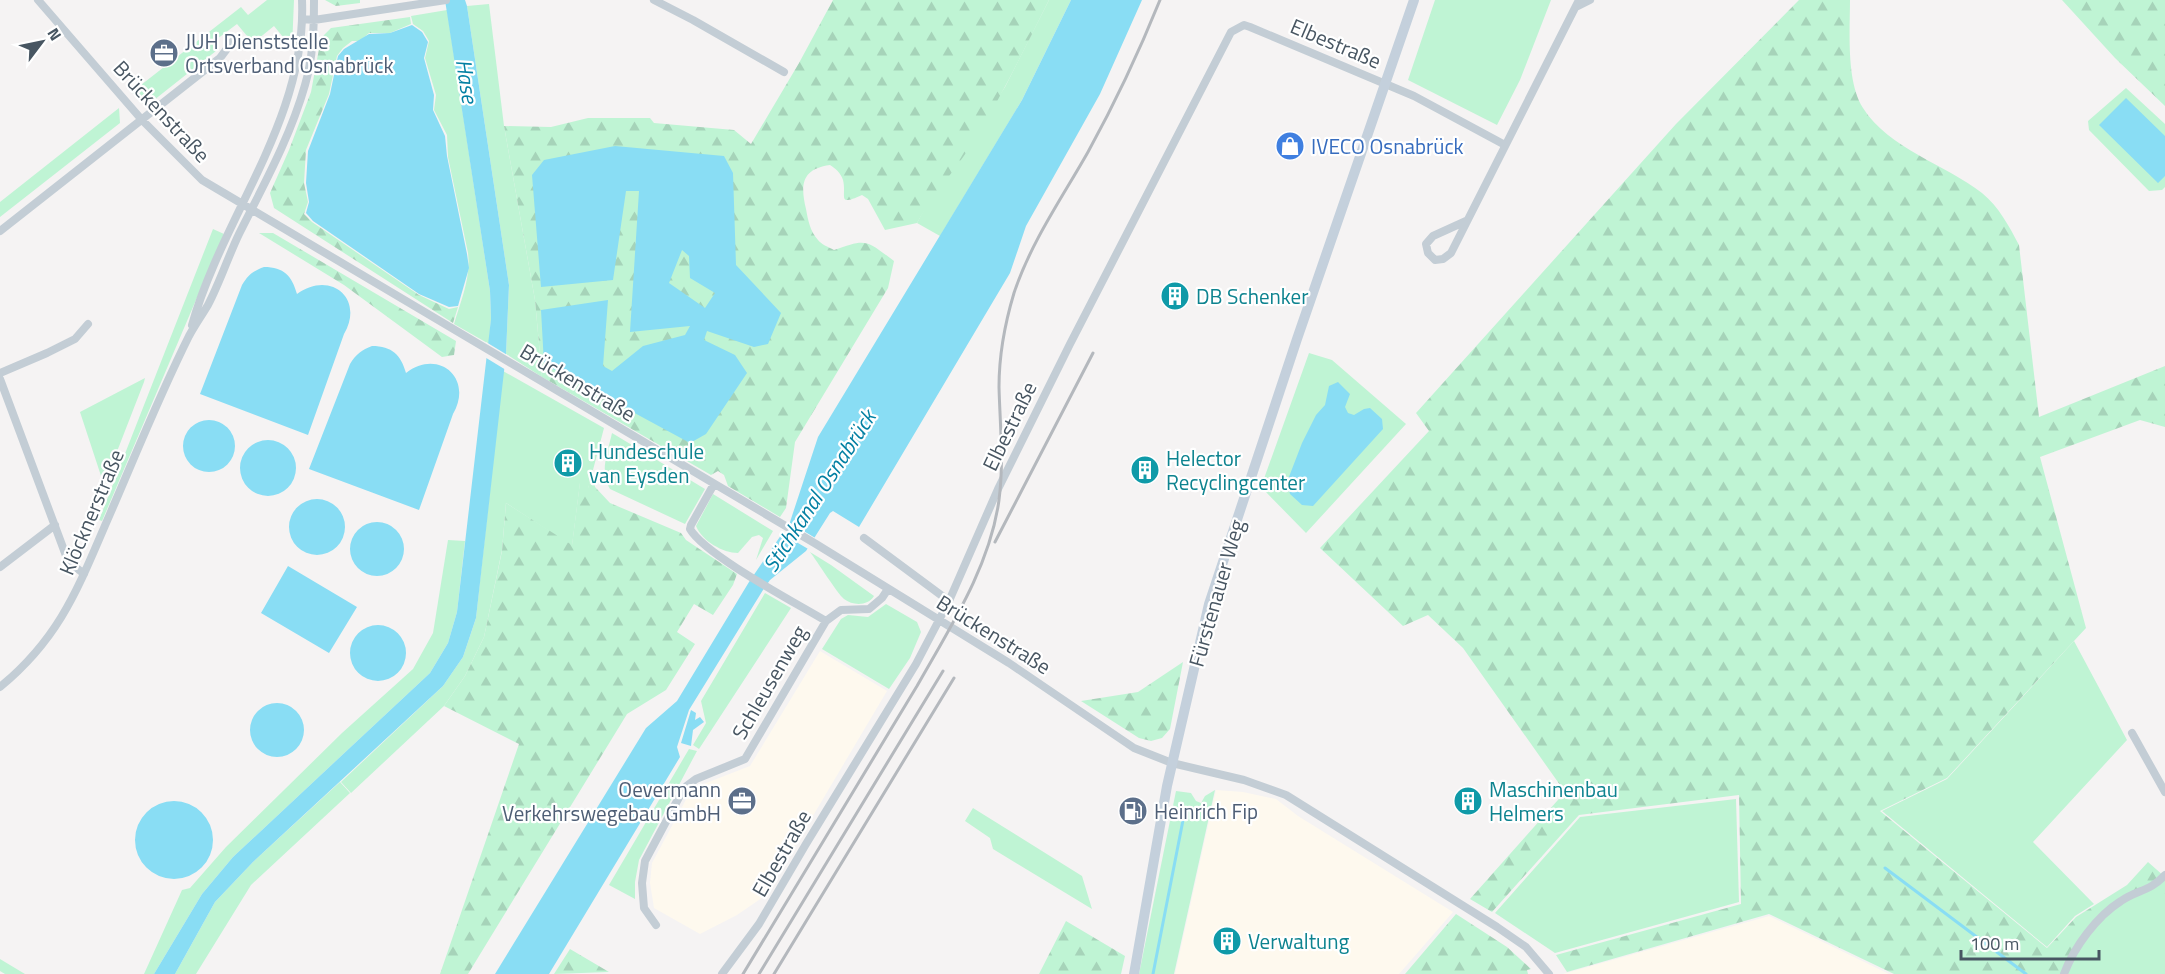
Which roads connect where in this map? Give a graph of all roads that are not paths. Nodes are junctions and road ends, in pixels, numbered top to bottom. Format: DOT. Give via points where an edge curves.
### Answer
graph roads {
  1 [pos="38,0"];
  2 [pos="302,0"];
  3 [pos="314,0"];
  4 [pos="446,0"];
  5 [pos="654,0"];
  6 [pos="1414,0"];
  7 [pos="1590,0"];
  8 [pos="436,2"];
  9 [pos="1577,4"];
  10 [pos="302,20"];
  11 [pos="314,20"];
  12 [pos="232,42"];
  13 [pos="784,72"];
  14 [pos="1386,84"];
  15 [pos="142,120"];
  16 [pos="1505,145"];
  17 [pos="242,204"];
  18 [pos="252,210"];
  19 [pos="1466,220"];
  20 [pos="0,231"];
  21 [pos="88,324"];
  22 [pos="190,334"];
  23 [pos="0,373"];
  24 [pos="0,381"];
  25 [pos="714,484"];
  26 [pos="55,525"];
  27 [pos="864,538"];
  28 [pos="0,567"];
  29 [pos="84,574"];
  30 [pos="888,589"];
  31 [pos="949,601"];
  32 [pos="939,620"];
  33 [pos="826,621"];
  34 [pos="0,687"];
  35 [pos="2132,733"];
  36 [pos="1172,763"];
  37 [pos="2165,792"];
  38 [pos="2165,875"];
  39 [pos="656,925"];
  40 [pos="722,974"];
  41 [pos="1134,974"];
  42 [pos="1549,974"];
  43 [pos="2064,974"];
  1 -- 15 [label="street, Brückenstraße"];
  2 -- 10 [label="street, Klöcknerstraße"];
  3 -- 11 [label="street, Klöcknerstraße"];
  4 -- 8 [label="street"];
  5 -- 13 [label="street"];
  6 -- 14 [label="street, Fürstenauer Weg"];
  7 -- 9 [label="street"];
  8 -- 11 [label="street"];
  9 -- 16 [label="street"];
  10 -- 11 [label="street"];
  10 -- 17 [label="street, Klöcknerstraße" via="293,82 282,118"];
  11 -- 18 [label="street, Klöcknerstraße" via="305,85 282,147"];
  12 -- 15 [label="street" via="220,58"];
  14 -- 16 [label="street"];
  14 -- 31 [label="street, Elbestraße" via="1250,27 1244,25 1231,32 998,489"];
  14 -- 36 [label="street, Fürstenauer Weg" via="1209,604"];
  15 -- 17 [label="street, Brückenstraße" via="202,180"];
  15 -- 20 [label="street"];
  16 -- 19 [label="street"];
  17 -- 18 [label="street, Brückenstraße"];
  17 -- 22 [label="street, Klöcknerstraße" via="199,302"];
  18 -- 22 [label="street, Klöcknerstraße" via="208,305"];
  18 -- 25 [label="street, Brückenstraße"];
  19 -- 19 [label="street" via="1451,253 1435,260 1428,254 1426,244 1433,236"];
  21 -- 23 [label="street" via="75,339"];
  22 -- 29 [label="street, Klöcknerstraße"];
  24 -- 26 [label="street"];
  25 -- 30 [label="street, Brückenstraße"];
  25 -- 33 [label="street, Schleusenweg" via="690,529 695,537"];
  26 -- 28 [label="street"];
  26 -- 29 [label="street" via="68,561"];
  27 -- 31 [label="street"];
  29 -- 34 [label="street, Klöcknerstraße" via="54,630"];
  30 -- 32 [label="street, Brückenstraße"];
  30 -- 33 [label="street, Schleusenweg" via="869,609 841,610"];
  31 -- 32 [label="street, Elbestraße"];
  32 -- 36 [label="street, Brückenstraße" via="1134,748"];
  32 -- 40 [label="street, Elbestraße" via="776,897"];
  33 -- 39 [label="street, Schleusenweg" via="745,759 696,779 684,789 645,861 644,908"];
  35 -- 37 [label="street"];
  36 -- 41 [label="street, Fürstenauer Weg"];
  36 -- 42 [label="street" via="1244,780 1286,795 1497,927 1526,947"];
  38 -- 43 [label="street" via="2154,887 2128,896 2106,913 2078,947"];
}
